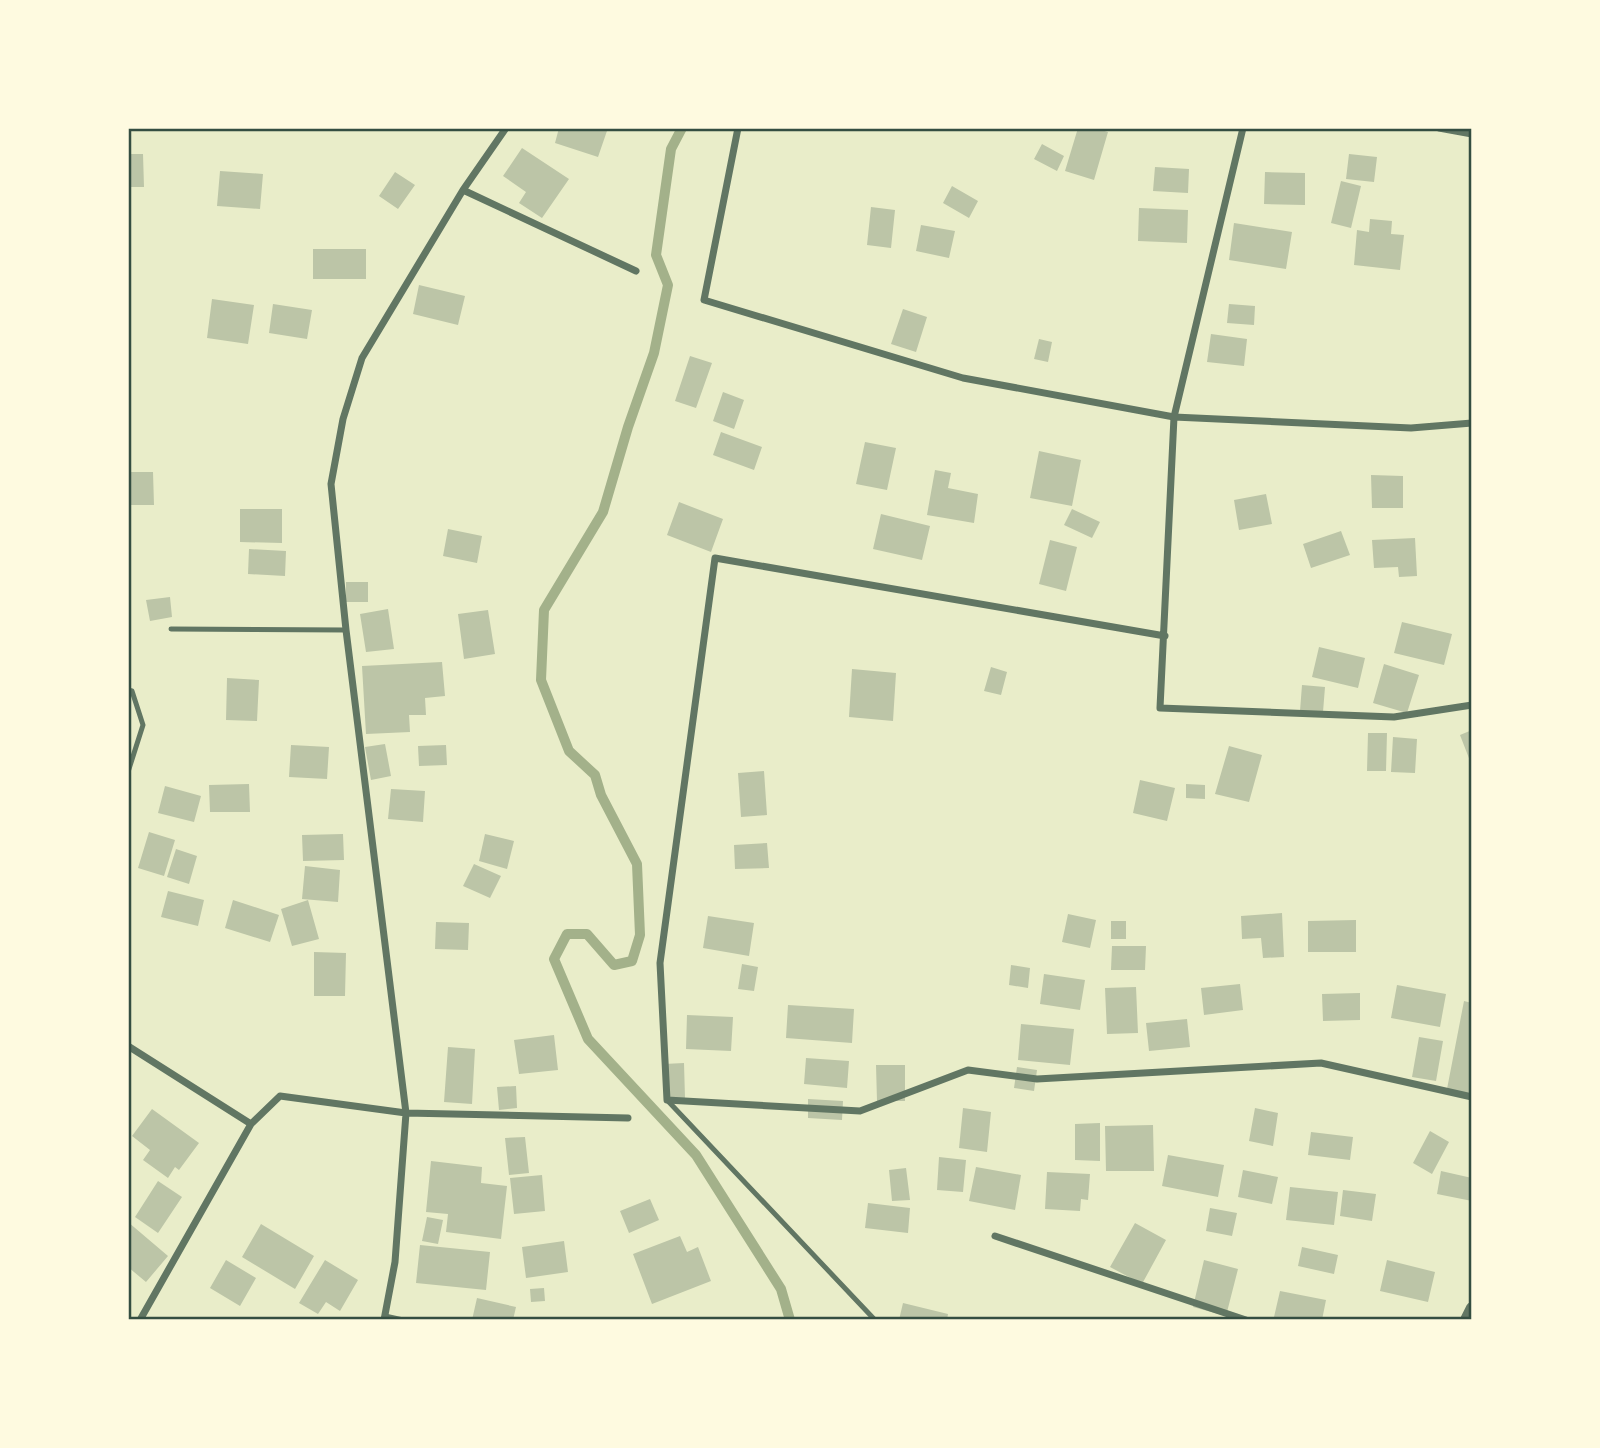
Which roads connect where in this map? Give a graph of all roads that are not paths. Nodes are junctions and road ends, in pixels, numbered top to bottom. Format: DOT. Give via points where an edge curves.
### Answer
graph roads {
  1 [pos="506,128"];
  2 [pos="738,128"];
  3 [pos="1243,128"];
  4 [pos="1438,128"];
  5 [pos="1472,134"];
  6 [pos="463,190"];
  7 [pos="636,271"];
  8 [pos="1174,418"];
  9 [pos="1472,423"];
  10 [pos="172,629"];
  11 [pos="346,630"];
  12 [pos="1165,636"];
  13 [pos="128,690"];
  14 [pos="1472,705"];
  15 [pos="128,772"];
  16 [pos="128,1046"];
  17 [pos="1472,1097"];
  18 [pos="667,1100"];
  19 [pos="406,1113"];
  20 [pos="628,1118"];
  21 [pos="251,1124"];
  22 [pos="995,1236"];
  23 [pos="1472,1308"];
  24 [pos="385,1318"];
  25 [pos="140,1320"];
  26 [pos="403,1320"];
  27 [pos="875,1320"];
  28 [pos="1246,1320"];
  29 [pos="1466,1320"];
  1 -- 6 [label="street"];
  2 -- 8 [label="street" via="704,300 963,378"];
  3 -- 8 [label="street"];
  4 -- 5 [label="street"];
  6 -- 7 [label="street"];
  6 -- 11 [label="street" via="362,358 343,419 331,484"];
  8 -- 9 [label="street" via="1411,428"];
  8 -- 12 [label="street"];
  10 -- 11 [label="lane"];
  11 -- 19 [label="street"];
  12 -- 14 [label="street" via="1160,708 1394,717"];
  12 -- 18 [label="street" via="715,558 660,962"];
  13 -- 15 [label="lane" via="143,725"];
  16 -- 21 [label="street"];
  17 -- 18 [label="street" via="1321,1063 1037,1079 968,1070 860,1111"];
  18 -- 27 [label="lane"];
  19 -- 20 [label="street"];
  19 -- 21 [label="street" via="280,1096"];
  19 -- 24 [label="street" via="395,1262"];
  21 -- 25 [label="street"];
  22 -- 28 [label="street"];
  23 -- 29 [label="street"];
  24 -- 26 [label="lane"];
}
